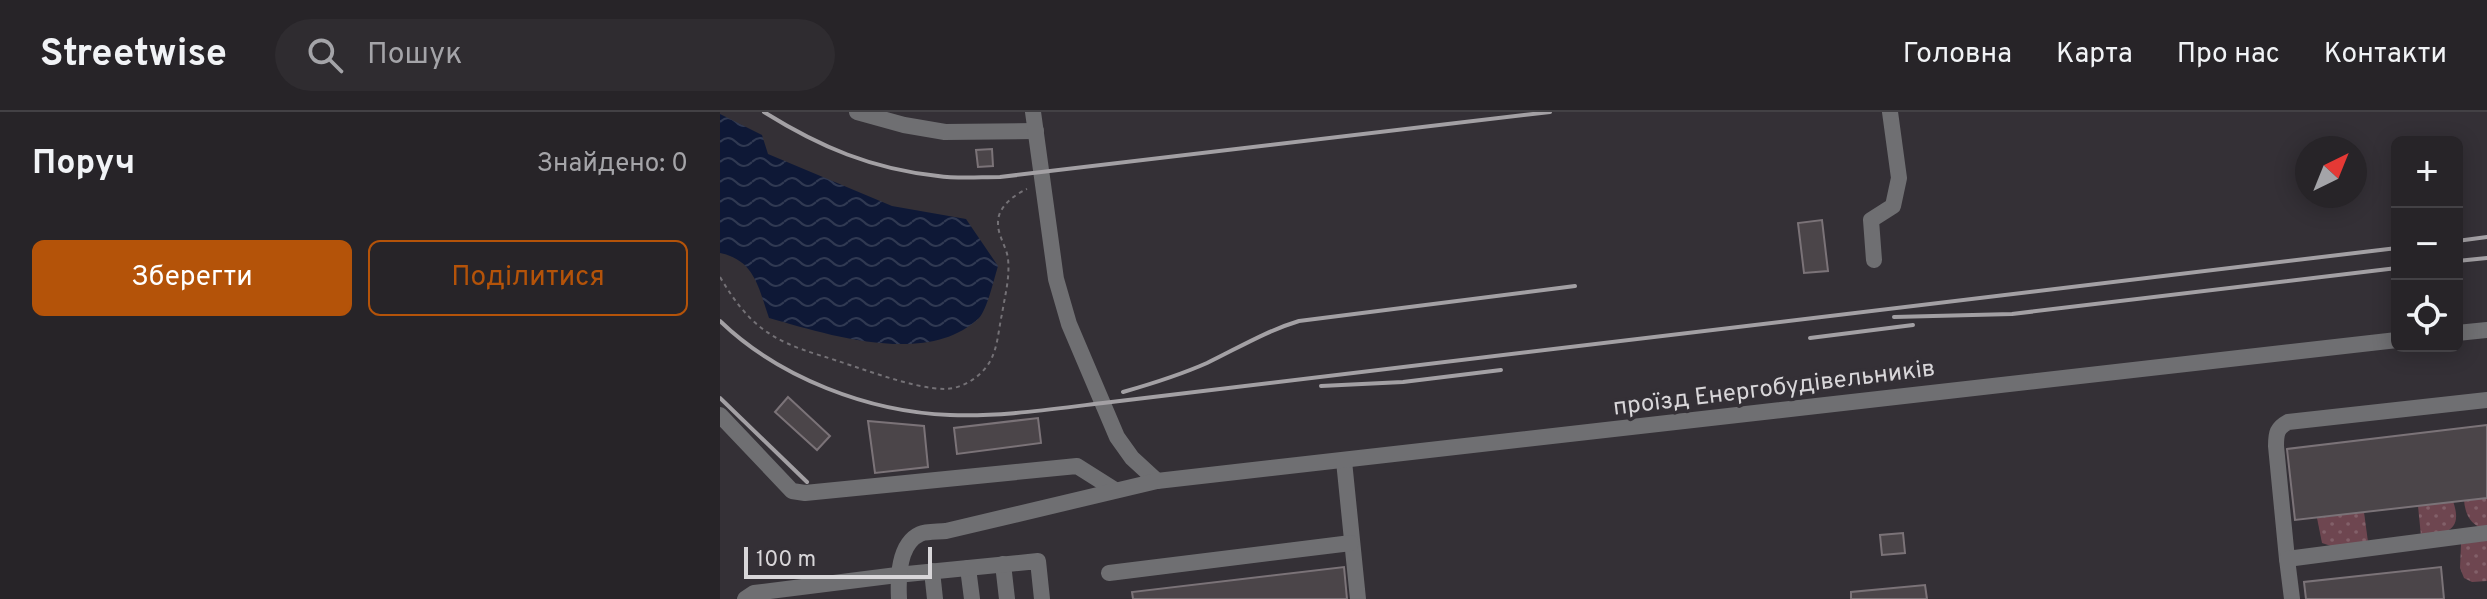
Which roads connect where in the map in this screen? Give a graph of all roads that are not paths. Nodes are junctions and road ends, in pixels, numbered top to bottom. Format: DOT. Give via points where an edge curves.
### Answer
graph roads {
  1 [pos="857,112"];
  2 [pos="1033,112"];
  3 [pos="1890,112"];
  4 [pos="1036,131"];
  5 [pos="1874,260"];
  6 [pos="2487,330"];
  7 [pos="2463,332"];
  8 [pos="2391,341"];
  9 [pos="2487,400"];
  10 [pos="720,415"];
  11 [pos="1344,461"];
  12 [pos="1157,481"];
  13 [pos="1115,490"];
  14 [pos="2487,533"];
  15 [pos="1351,543"];
  16 [pos="2287,559"];
  17 [pos="1003,564"];
  18 [pos="968,568"];
  19 [pos="932,571"];
  20 [pos="1109,573"];
  21 [pos="897,575"];
  22 [pos="745,599"];
  23 [pos="899,599"];
  24 [pos="935,599"];
  25 [pos="972,599"];
  26 [pos="1007,599"];
  27 [pos="1042,599"];
  28 [pos="1358,599"];
  29 [pos="2292,599"];
  1 -- 4 [label="street" via="945,132"];
  2 -- 4 [label="street"];
  3 -- 5 [label="street" via="1899,178 1893,206 1871,220"];
  4 -- 12 [label="street" via="1056,279 1069,324 1117,437"];
  6 -- 7 [label="street"];
  8 -- 11 [label="street, проїзд Енергобудівельників"];
  9 -- 16 [label="street" via="2280,426 2276,446"];
  10 -- 13 [label="street" via="792,491 1077,466"];
  11 -- 12 [label="street, проїзд Енергобудівельників"];
  11 -- 15 [label="street"];
  12 -- 13 [label="street, проїзд Енергобудівельників"];
  13 -- 21 [label="street, проїзд Енергобудівельників" via="921,533 912,540"];
  14 -- 16 [label="street"];
  15 -- 20 [label="street"];
  15 -- 28 [label="street"];
  16 -- 29 [label="street"];
  17 -- 18 [label="street"];
  17 -- 26 [label="street"];
  17 -- 27 [label="street" via="1038,561"];
  18 -- 19 [label="street"];
  18 -- 25 [label="street"];
  19 -- 21 [label="street"];
  19 -- 24 [label="street"];
  21 -- 22 [label="street" via="754,593"];
  21 -- 23 [label="street"];
}
